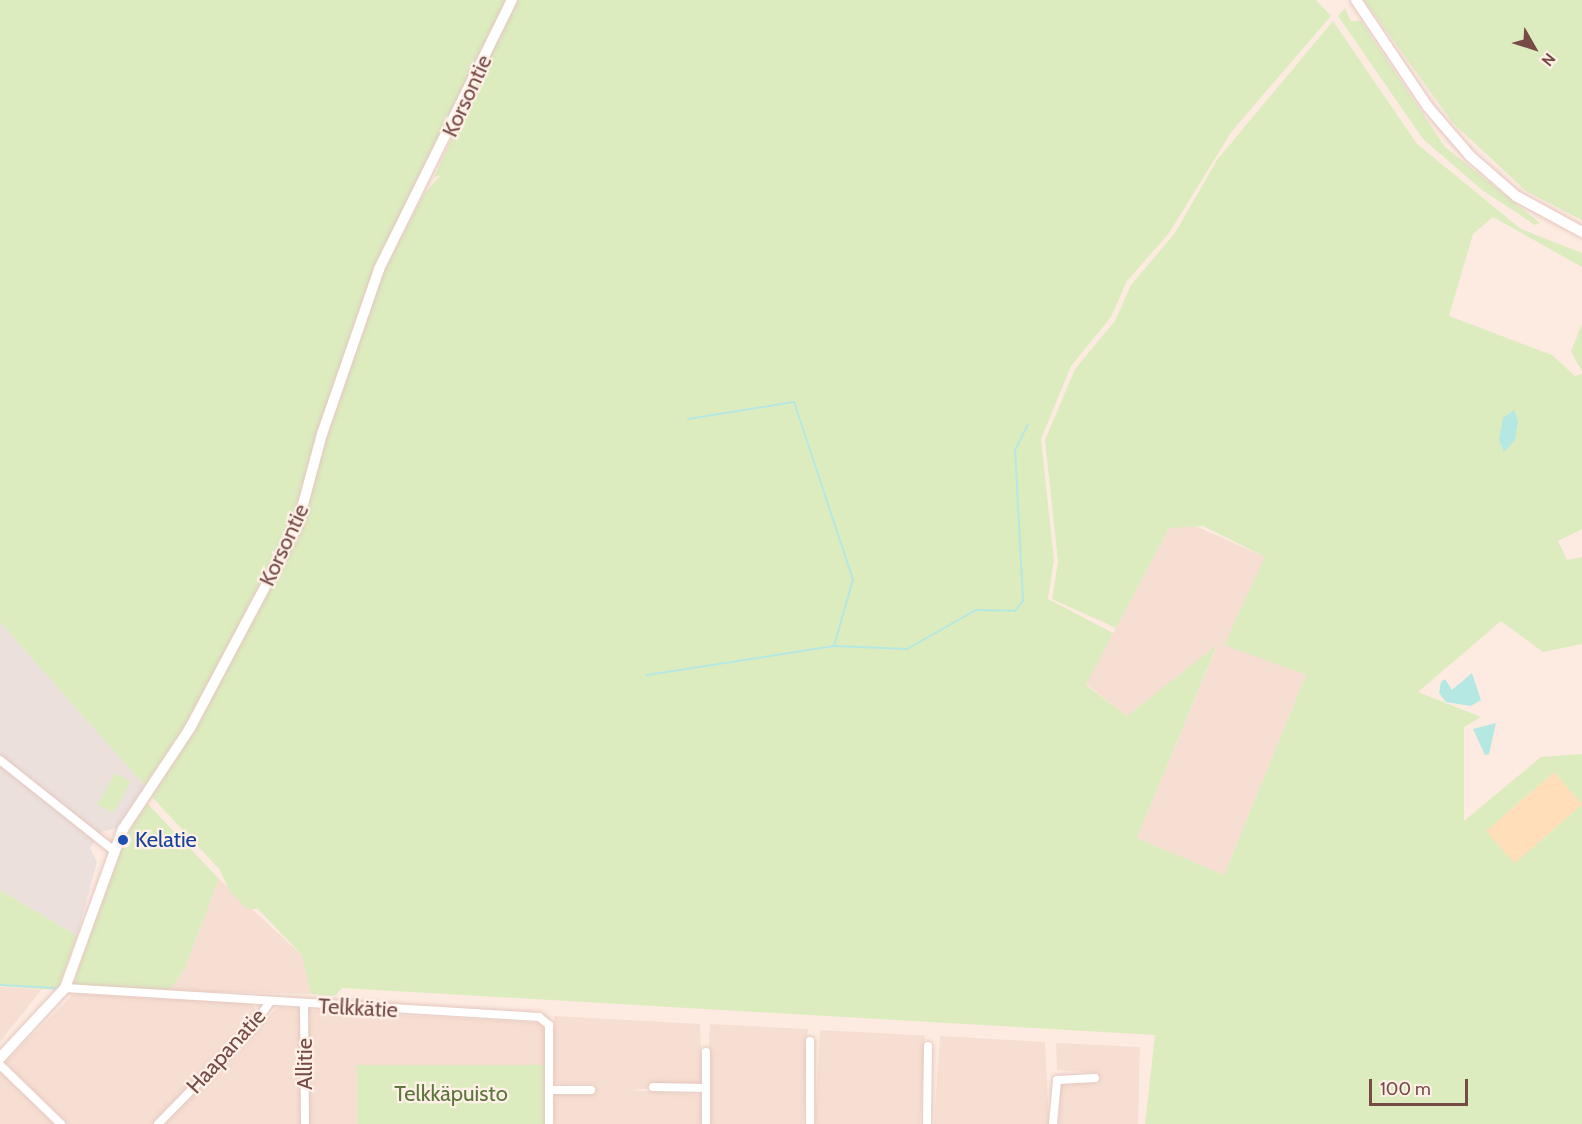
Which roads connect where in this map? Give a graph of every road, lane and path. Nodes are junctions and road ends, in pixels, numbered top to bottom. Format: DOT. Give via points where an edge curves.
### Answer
graph roads {
  1 [pos="512,0"];
  2 [pos="1356,0"];
  3 [pos="1582,232"];
  4 [pos="0,760"];
  5 [pos="113,850"];
  6 [pos="65,988"];
  7 [pos="269,1003"];
  8 [pos="304,1005"];
  9 [pos="810,1041"];
  10 [pos="928,1046"];
  11 [pos="706,1052"];
  12 [pos="0,1058"];
  13 [pos="0,1065"];
  14 [pos="1095,1078"];
  15 [pos="652,1088"];
  16 [pos="705,1088"];
  17 [pos="549,1090"];
  18 [pos="591,1090"];
  19 [pos="61,1124"];
  20 [pos="158,1124"];
  21 [pos="305,1124"];
  22 [pos="549,1124"];
  23 [pos="705,1124"];
  24 [pos="810,1124"];
  25 [pos="927,1124"];
  26 [pos="1053,1124"];
  1 -- 5 [label="main road, Korsontie" via="380,269 322,434 297,527 190,728"];
  2 -- 3 [label="main road" via="1428,107 1470,156 1516,196"];
  4 -- 5 [label="street"];
  5 -- 6 [label="main road, Korsontie"];
  6 -- 7 [label="street, Telkkätie"];
  6 -- 12 [label="main road, Korsontie"];
  7 -- 8 [label="street, Telkkätie"];
  7 -- 20 [label="street, Haapanatie" via="251,1029"];
  8 -- 17 [label="street, Telkkätie" via="539,1017 549,1025"];
  8 -- 21 [label="street, Allitie"];
  9 -- 24 [label="street"];
  10 -- 25 [label="street"];
  11 -- 16 [label="street"];
  13 -- 19 [label="street"];
  14 -- 26 [label="street" via="1057,1080"];
  15 -- 16 [label="street"];
  16 -- 23 [label="street"];
  17 -- 18 [label="street"];
  17 -- 22 [label="street, Telkkätie"];
}
